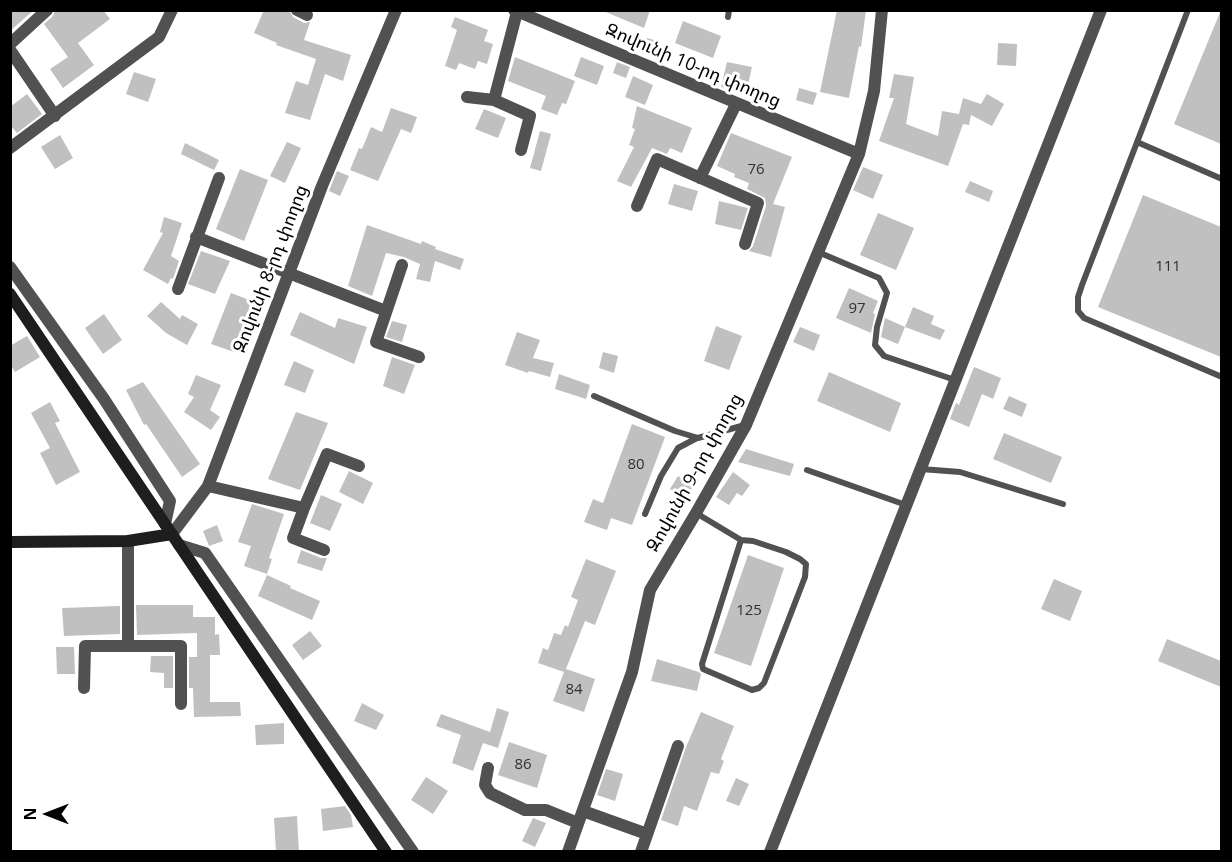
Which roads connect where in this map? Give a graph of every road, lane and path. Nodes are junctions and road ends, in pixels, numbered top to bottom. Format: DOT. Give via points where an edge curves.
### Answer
graph roads {
  1 [pos="46,10"];
  2 [pos="172,10"];
  3 [pos="396,10"];
  4 [pos="882,10"];
  5 [pos="1101,10"];
  6 [pos="1188,10"];
  7 [pos="516,11"];
  8 [pos="10,44"];
  9 [pos="10,50"];
  10 [pos="467,98"];
  11 [pos="494,100"];
  12 [pos="736,104"];
  13 [pos="55,116"];
  14 [pos="1137,142"];
  15 [pos="10,148"];
  16 [pos="521,150"];
  17 [pos="859,154"];
  18 [pos="219,178"];
  19 [pos="700,178"];
  20 [pos="1221,179"];
  21 [pos="637,206"];
  22 [pos="196,237"];
  23 [pos="746,244"];
  24 [pos="818,252"];
  25 [pos="402,265"];
  26 [pos="10,267"];
  27 [pos="288,273"];
  28 [pos="178,289"];
  29 [pos="10,294"];
  30 [pos="35,302"];
  31 [pos="15,308"];
  32 [pos="386,311"];
  33 [pos="419,357"];
  34 [pos="1221,378"];
  35 [pos="955,380"];
  36 [pos="594,396"];
  37 [pos="746,425"];
  38 [pos="698,438"];
  39 [pos="359,466"];
  40 [pos="807,470"];
  41 [pos="920,470"];
  42 [pos="208,486"];
  43 [pos="1064,504"];
  44 [pos="906,505"];
  45 [pos="304,508"];
  46 [pos="696,513"];
  47 [pos="645,514"];
  48 [pos="168,529"];
  49 [pos="741,540"];
  50 [pos="128,541"];
  51 [pos="10,542"];
  52 [pos="179,545"];
  53 [pos="324,550"];
  54 [pos="128,646"];
  55 [pos="84,688"];
  56 [pos="181,704"];
  57 [pos="678,746"];
  58 [pos="488,768"];
  59 [pos="581,817"];
  60 [pos="647,834"];
  61 [pos="387,852"];
  62 [pos="413,852"];
  63 [pos="568,852"];
  64 [pos="641,852"];
  65 [pos="770,852"];
  1 -- 8 [label="street"];
  2 -- 13 [label="street" via="159,37"];
  3 -- 27 [label="street, Զովունի 8-րդ փողոց"];
  4 -- 17 [label="street, Զովունի 9-րդ փողոց" via="874,91"];
  5 -- 35 [label="street"];
  6 -- 14 [label="lane"];
  7 -- 11 [label="street"];
  7 -- 12 [label="street, Զովունի 10-րդ փողոց"];
  9 -- 13 [label="street"];
  10 -- 11 [label="street"];
  11 -- 16 [label="street" via="530,116"];
  12 -- 17 [label="street, Զովունի 10-րդ փողոց"];
  12 -- 19 [label="street"];
  13 -- 15 [label="street"];
  14 -- 20 [label="lane"];
  14 -- 34 [label="lane" via="1082,285 1078,311 1084,318"];
  17 -- 24 [label="street, Զովունի 9-րդ փողոց"];
  18 -- 22 [label="street"];
  19 -- 21 [label="street" via="657,159"];
  19 -- 23 [label="street" via="758,203"];
  22 -- 27 [label="street"];
  22 -- 28 [label="street"];
  24 -- 35 [label="lane" via="879,278 887,293 875,345 884,356"];
  24 -- 37 [label="street, Զովունի 9-րդ փողոց"];
  25 -- 32 [label="street"];
  26 -- 30 [label="street"];
  27 -- 32 [label="street"];
  27 -- 42 [label="street, Զովունի 8-րդ փողոց"];
  29 -- 31 [label="street"];
  30 -- 31 [label="street"];
  30 -- 48 [label="street" via="170,501"];
  31 -- 48 [label="street"];
  32 -- 33 [label="street" via="376,342"];
  35 -- 41 [label="street"];
  36 -- 38 [label="lane"];
  37 -- 38 [label="lane"];
  37 -- 46 [label="street, Զովունի 9-րդ փողոց"];
  38 -- 47 [label="lane" via="678,448"];
  39 -- 45 [label="street" via="327,454"];
  40 -- 44 [label="lane"];
  41 -- 43 [label="lane" via="960,472"];
  41 -- 44 [label="street"];
  42 -- 45 [label="street"];
  42 -- 48 [label="street, Զովունի 8-րդ փողոց"];
  44 -- 65 [label="street"];
  45 -- 53 [label="street" via="293,538"];
  46 -- 49 [label="lane"];
  46 -- 59 [label="street, Զովունի 9-րդ փողոց" via="650,590 632,672"];
  48 -- 50 [label="street"];
  48 -- 52 [label="street"];
  49 -- 49 [label="lane" via="786,552 806,564 805,577 764,683 752,690 703,669 702,664"];
  50 -- 51 [label="street"];
  50 -- 54 [label="street"];
  52 -- 61 [label="street"];
  52 -- 62 [label="street" via="205,553"];
  54 -- 55 [label="street" via="85,646"];
  54 -- 56 [label="street" via="182,646"];
  57 -- 60 [label="street"];
  58 -- 59 [label="street" via="485,785 489,793 525,810"];
  59 -- 60 [label="street"];
  59 -- 63 [label="street, Զովունի 9-րդ փողոց"];
  60 -- 64 [label="street"];
}
